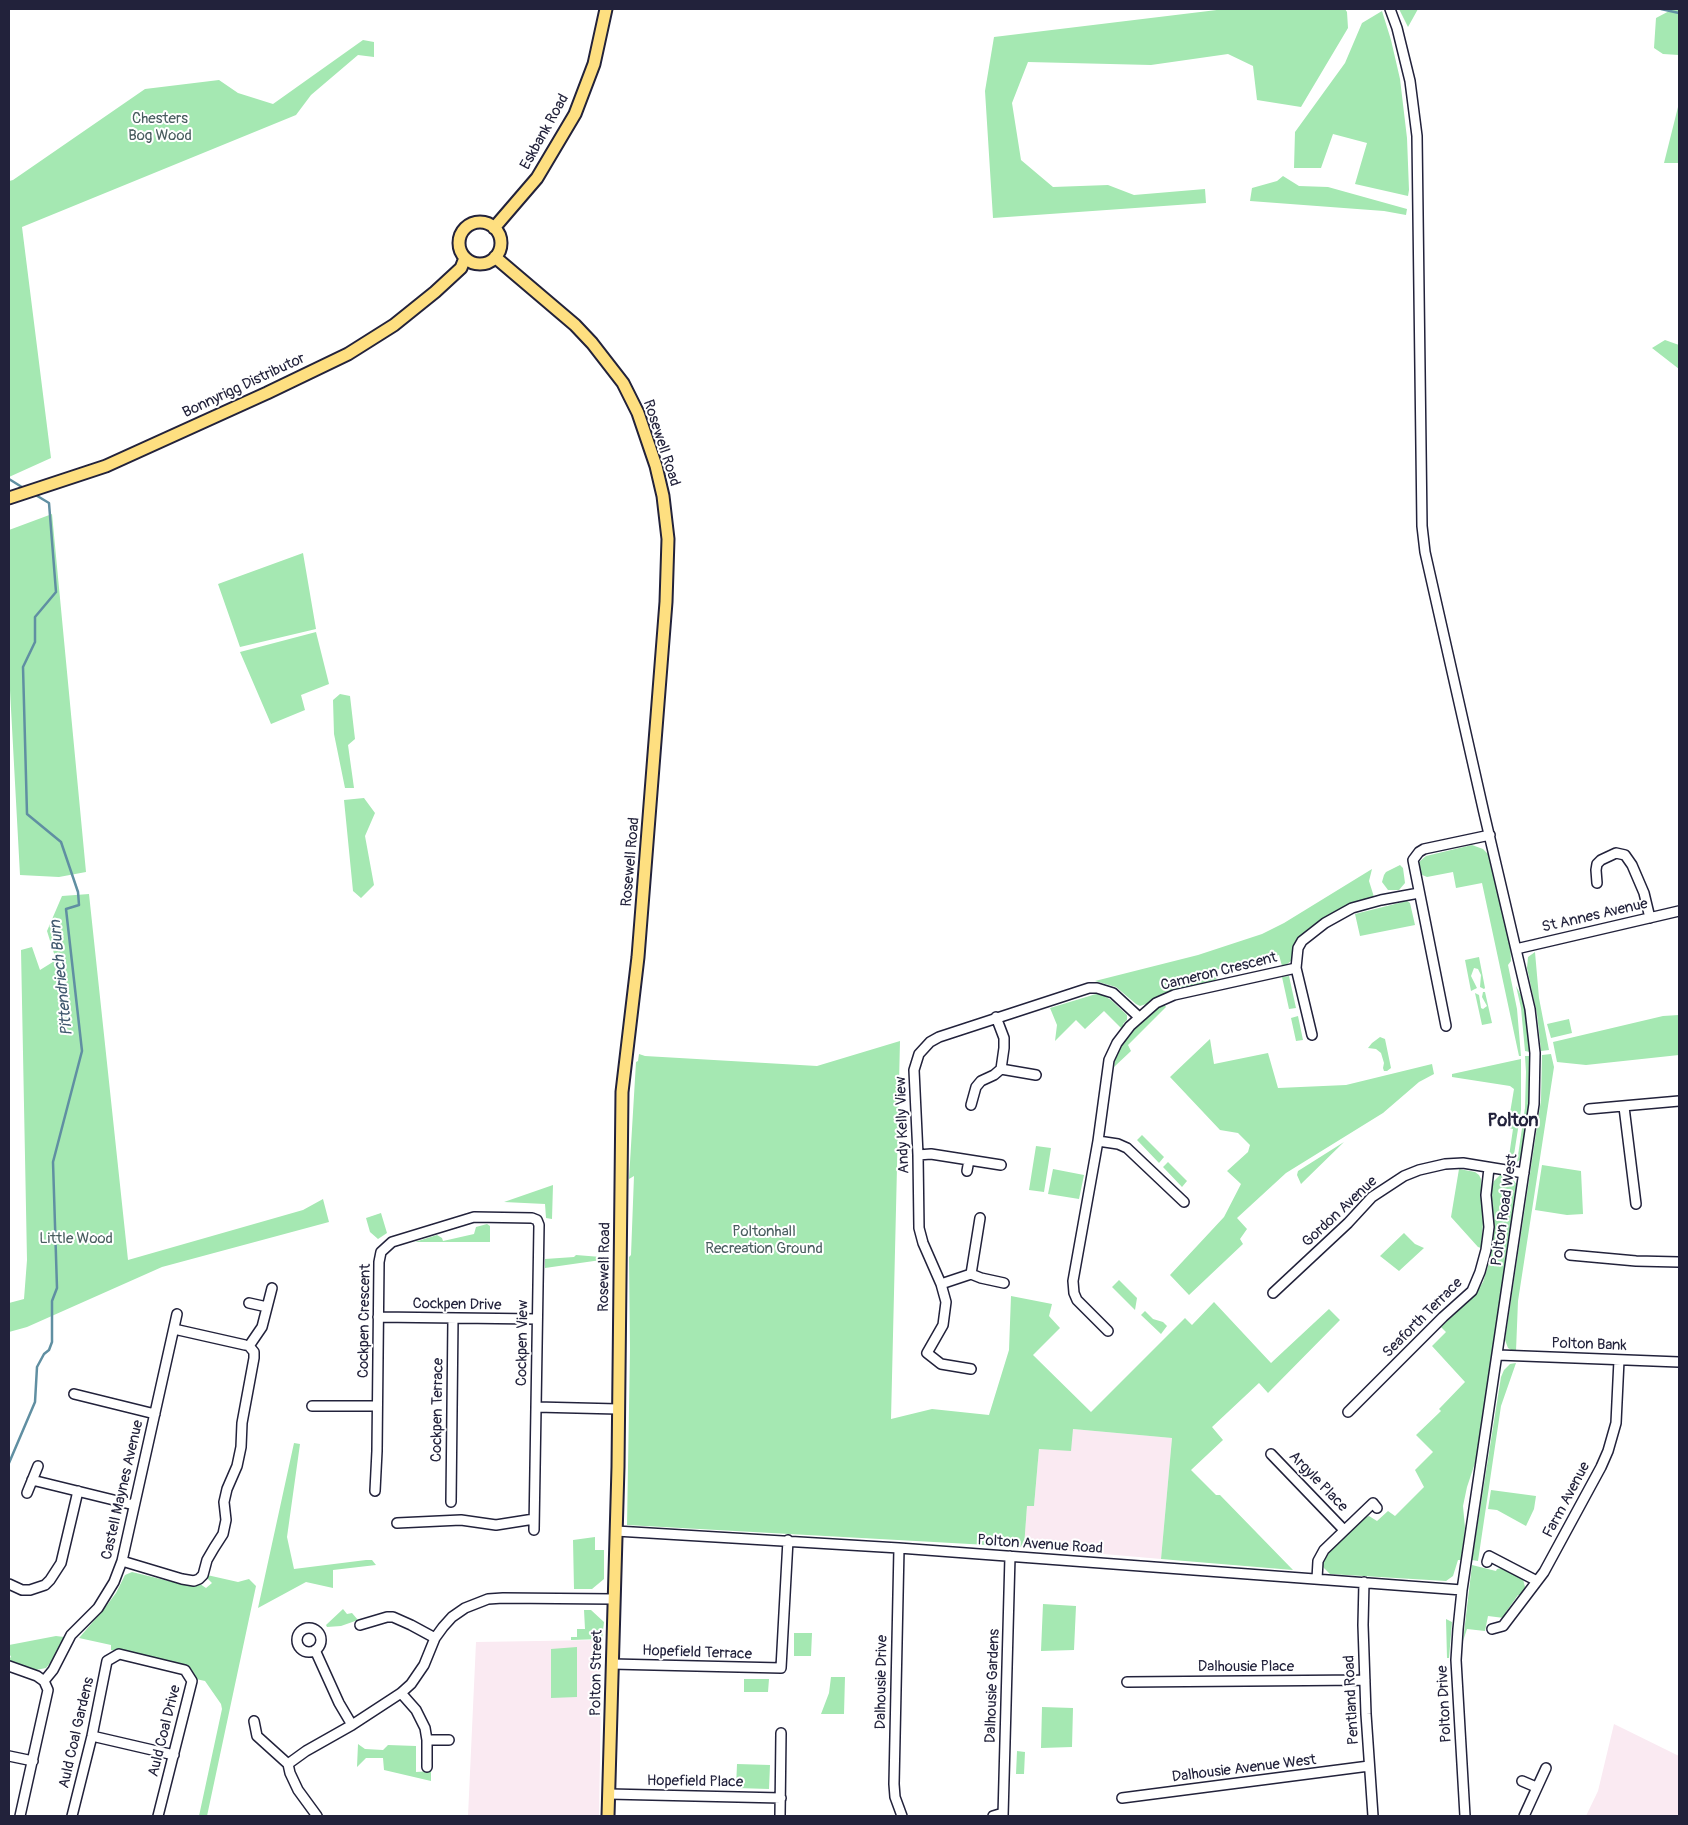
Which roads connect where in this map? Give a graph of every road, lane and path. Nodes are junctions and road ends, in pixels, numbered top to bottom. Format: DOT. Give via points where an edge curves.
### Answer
graph roads {
  1 [pos="606,9"];
  2 [pos="1390,9"];
  3 [pos="494,228"];
  4 [pos="495,257"];
  5 [pos="465,258"];
  6 [pos="9,498"];
  7 [pos="1490,835"];
  8 [pos="1597,883"];
  9 [pos="1419,893"];
  10 [pos="1679,911"];
  11 [pos="1650,918"];
  12 [pos="1516,949"];
  13 [pos="1296,968"];
  14 [pos="996,1017"];
  15 [pos="1139,1017"];
  16 [pos="1446,1026"];
  17 [pos="1312,1035"];
  18 [pos="1001,1069"];
  19 [pos="1036,1075"];
  20 [pos="1679,1101"];
  21 [pos="970,1105"];
  22 [pos="1624,1107"];
  23 [pos="1589,1109"];
  24 [pos="1098,1141"];
  25 [pos="918,1155"];
  26 [pos="969,1160"];
  27 [pos="1001,1165"];
  28 [pos="1489,1168"];
  29 [pos="967,1171"];
  30 [pos="1524,1173"];
  31 [pos="1184,1202"];
  32 [pos="1636,1204"];
  33 [pos="474,1217"];
  34 [pos="980,1218"];
  35 [pos="1570,1255"];
  36 [pos="1679,1262"];
  37 [pos="971,1274"];
  38 [pos="1004,1283"];
  39 [pos="941,1284"];
  40 [pos="272,1288"];
  41 [pos="1273,1293"];
  42 [pos="249,1303"];
  43 [pos="267,1307"];
  44 [pos="177,1314"];
  45 [pos="378,1317"];
  46 [pos="453,1318"];
  47 [pos="537,1320"];
  48 [pos="174,1329"];
  49 [pos="1108,1330"];
  50 [pos="249,1346"];
  51 [pos="1498,1355"];
  52 [pos="1619,1360"];
  53 [pos="1679,1362"];
  54 [pos="971,1368"];
  55 [pos="74,1394"];
  56 [pos="312,1406"];
  57 [pos="377,1406"];
  58 [pos="536,1408"];
  59 [pos="618,1409"];
  60 [pos="1348,1412"];
  61 [pos="155,1414"];
  62 [pos="1271,1454"];
  63 [pos="38,1466"];
  64 [pos="32,1480"];
  65 [pos="78,1491"];
  66 [pos="375,1492"];
  67 [pos="27,1493"];
  68 [pos="451,1502"];
  69 [pos="134,1505"];
  70 [pos="1377,1508"];
  71 [pos="534,1519"];
  72 [pos="397,1523"];
  73 [pos="534,1530"];
  74 [pos="1344,1530"];
  75 [pos="616,1531"];
  76 [pos="788,1540"];
  77 [pos="899,1548"];
  78 [pos="1010,1556"];
  79 [pos="122,1561"];
  80 [pos="1487,1562"];
  81 [pos="1317,1579"];
  82 [pos="1537,1581"];
  83 [pos="1364,1582"];
  84 [pos="9,1584"];
  85 [pos="1462,1590"];
  86 [pos="614,1599"];
  87 [pos="360,1625"];
  88 [pos="1492,1629"];
  89 [pos="435,1638"];
  90 [pos="315,1650"];
  91 [pos="113,1658"];
  92 [pos="612,1664"];
  93 [pos="9,1666"];
  94 [pos="1365,1680"];
  95 [pos="44,1681"];
  96 [pos="1127,1682"];
  97 [pos="401,1693"];
  98 [pos="254,1721"];
  99 [pos="352,1725"];
  100 [pos="781,1733"];
  101 [pos="92,1736"];
  102 [pos="427,1740"];
  103 [pos="449,1740"];
  104 [pos="174,1755"];
  105 [pos="9,1756"];
  106 [pos="33,1761"];
  107 [pos="288,1764"];
  108 [pos="1369,1766"];
  109 [pos="427,1767"];
  110 [pos="1546,1768"];
  111 [pos="1522,1781"];
  112 [pos="1536,1787"];
  113 [pos="609,1794"];
  114 [pos="781,1798"];
  115 [pos="1122,1798"];
  116 [pos="1003,1815"];
  117 [pos="20,1816"];
  118 [pos="72,1816"];
  119 [pos="158,1816"];
  120 [pos="317,1816"];
  121 [pos="608,1816"];
  122 [pos="780,1816"];
  123 [pos="902,1816"];
  124 [pos="993,1816"];
  125 [pos="1373,1816"];
  126 [pos="1465,1816"];
  127 [pos="1524,1816"];
  1 -- 3 [label="main road, Eskbank Road" via="594,64 575,114 537,178"];
  2 -- 7 [label="street, Polton Road West" via="1410,81 1417,136 1425,552"];
  3 -- 4 [label="main road" via="500,239 499,252"];
  3 -- 5 [label="main road" via="474,223 462,232 459,246"];
  4 -- 5 [label="main road" via="484,264"];
  4 -- 59 [label="main road, Rosewell Road" via="575,326 622,383 638,412 656,466 668,539 666,612 640,938 622,1092"];
  5 -- 6 [label="main road, Bonnyrigg Distributor" via="460,268 436,292 394,325 348,354 106,466"];
  7 -- 9 [label="street" via="1419,852 1413,860"];
  7 -- 12 [label="street, Polton Road West"];
  8 -- 11 [label="street" via="1597,864 1601,860 1616,853 1625,855 1644,893"];
  9 -- 13 [label="street, Cameron Crescent" via="1362,906 1337,916 1302,941"];
  9 -- 16 [label="street"];
  10 -- 11 [label="street, St Annes Avenue"];
  11 -- 12 [label="street, St Annes Avenue"];
  12 -- 30 [label="street, Polton Road West" via="1530,1009 1535,1053 1534,1104"];
  13 -- 15 [label="street, Cameron Crescent" via="1174,995 1156,1003"];
  13 -- 17 [label="street, Cameron Crescent"];
  14 -- 15 [label="street, Andy Kelly View" via="1097,988 1112,993"];
  14 -- 18 [label="street" via="1004,1038"];
  14 -- 25 [label="street, Andy Kelly View" via="939,1037 919,1054 914,1070"];
  15 -- 24 [label="street, Cameron Crescent" via="1121,1037 1110,1060"];
  18 -- 19 [label="street"];
  18 -- 21 [label="street" via="976,1087"];
  20 -- 22 [label="street"];
  22 -- 23 [label="street"];
  22 -- 32 [label="street"];
  24 -- 31 [label="street" via="1127,1148"];
  24 -- 49 [label="street, Cameron Crescent" via="1073,1282 1077,1300"];
  25 -- 26 [label="street"];
  25 -- 39 [label="street, Andy Kelly View" via="918,1228"];
  26 -- 27 [label="street"];
  26 -- 29 [label="street"];
  28 -- 30 [label="street, Gordon Avenue"];
  28 -- 41 [label="street, Gordon Avenue" via="1445,1164 1419,1170 1394,1181 1372,1197"];
  28 -- 60 [label="street, Seaforth Terrace" via="1486,1250 1472,1291"];
  30 -- 51 [label="street, Polton Road West"];
  33 -- 45 [label="street, Cockpen Crescent" via="392,1242 384,1248 379,1262"];
  33 -- 47 [label="street, Cockpen View" via="537,1220"];
  34 -- 37 [label="street"];
  35 -- 36 [label="street"];
  37 -- 38 [label="street"];
  37 -- 39 [label="street"];
  39 -- 54 [label="street, Andy Kelly View" via="946,1302 943,1325 927,1353 941,1364"];
  40 -- 43 [label="street"];
  42 -- 43 [label="street"];
  43 -- 50 [label="street" via="262,1327"];
  44 -- 48 [label="street, Castell Maynes Avenue"];
  45 -- 46 [label="street, Cockpen Drive"];
  45 -- 57 [label="street, Cockpen Crescent"];
  46 -- 47 [label="street, Cockpen Drive"];
  46 -- 68 [label="street, Cockpen Terrace"];
  47 -- 58 [label="street, Cockpen View"];
  48 -- 50 [label="street"];
  48 -- 61 [label="street, Castell Maynes Avenue"];
  50 -- 79 [label="street" via="254,1358 241,1447 227,1488 222,1534 207,1560 203,1575 194,1581"];
  51 -- 52 [label="street, Polton Bank"];
  51 -- 85 [label="street, Polton Road West"];
  52 -- 53 [label="street, Polton Bank"];
  52 -- 82 [label="street, Farm Avenue" via="1616,1423 1608,1451"];
  55 -- 61 [label="street"];
  56 -- 57 [label="street"];
  57 -- 66 [label="street, Cockpen Crescent"];
  58 -- 59 [label="street"];
  58 -- 71 [label="street, Cockpen View"];
  59 -- 75 [label="main road, Rosewell Road"];
  61 -- 69 [label="street, Castell Maynes Avenue"];
  62 -- 74 [label="street, Argyle Place"];
  63 -- 64 [label="street"];
  64 -- 65 [label="street"];
  64 -- 67 [label="street"];
  65 -- 69 [label="street"];
  65 -- 84 [label="street" via="61,1563 50,1580 30,1590"];
  69 -- 79 [label="street, Castell Maynes Avenue"];
  70 -- 74 [label="street, Argyle Place" via="1372,1504"];
  71 -- 72 [label="street" via="496,1525 461,1520"];
  71 -- 73 [label="street, Cockpen View"];
  74 -- 81 [label="street, Argyle Place" via="1320,1555"];
  75 -- 76 [label="street, Polton Avenue Road"];
  75 -- 86 [label="main road, Polton Street"];
  76 -- 77 [label="street, Polton Avenue Road"];
  76 -- 92 [label="street, Hopefield Terrace" via="781,1668"];
  77 -- 78 [label="street, Polton Avenue Road"];
  77 -- 123 [label="street, Dalhousie Drive" via="894,1784"];
  78 -- 81 [label="street, Polton Avenue Road"];
  78 -- 116 [label="street, Dalhousie Gardens"];
  79 -- 95 [label="street, Castell Maynes Avenue" via="98,1608 70,1635"];
  80 -- 82 [label="street" via="1489,1556"];
  81 -- 83 [label="street, Polton Avenue Road"];
  82 -- 88 [label="street, Farm Avenue" via="1503,1626"];
  83 -- 85 [label="street, Polton Avenue Road"];
  83 -- 94 [label="street, Pentland Road"];
  85 -- 126 [label="street, Polton Drive" via="1456,1660"];
  86 -- 89 [label="street" via="488,1599 456,1614"];
  86 -- 92 [label="main road, Polton Street"];
  87 -- 89 [label="street" via="393,1617"];
  89 -- 97 [label="street" via="424,1665"];
  90 -- 99 [label="street"];
  91 -- 101 [label="street, Auld Coal Gardens" via="107,1661"];
  91 -- 104 [label="street, Auld Coal Drive" via="119,1654 185,1670 192,1681"];
  92 -- 113 [label="main road, Polton Street"];
  93 -- 95 [label="street"];
  94 -- 96 [label="street, Dalhousie Place"];
  94 -- 108 [label="street, Pentland Road"];
  95 -- 106 [label="street" via="48,1696"];
  97 -- 99 [label="street"];
  97 -- 102 [label="street" via="416,1710"];
  98 -- 107 [label="street" via="254,1738"];
  99 -- 107 [label="street"];
  100 -- 114 [label="street"];
  101 -- 104 [label="street"];
  101 -- 118 [label="street, Auld Coal Gardens"];
  102 -- 103 [label="street"];
  102 -- 109 [label="street"];
  104 -- 119 [label="street, Auld Coal Drive"];
  105 -- 106 [label="street"];
  106 -- 117 [label="street"];
  107 -- 120 [label="street" via="298,1790"];
  108 -- 115 [label="street, Dalhousie Avenue West"];
  108 -- 125 [label="street, Pentland Road"];
  110 -- 112 [label="street"];
  111 -- 112 [label="street"];
  112 -- 127 [label="street"];
  113 -- 114 [label="street, Hopefield Place"];
  113 -- 121 [label="main road, Polton Street"];
  114 -- 122 [label="street"];
  116 -- 124 [label="street"];
}
